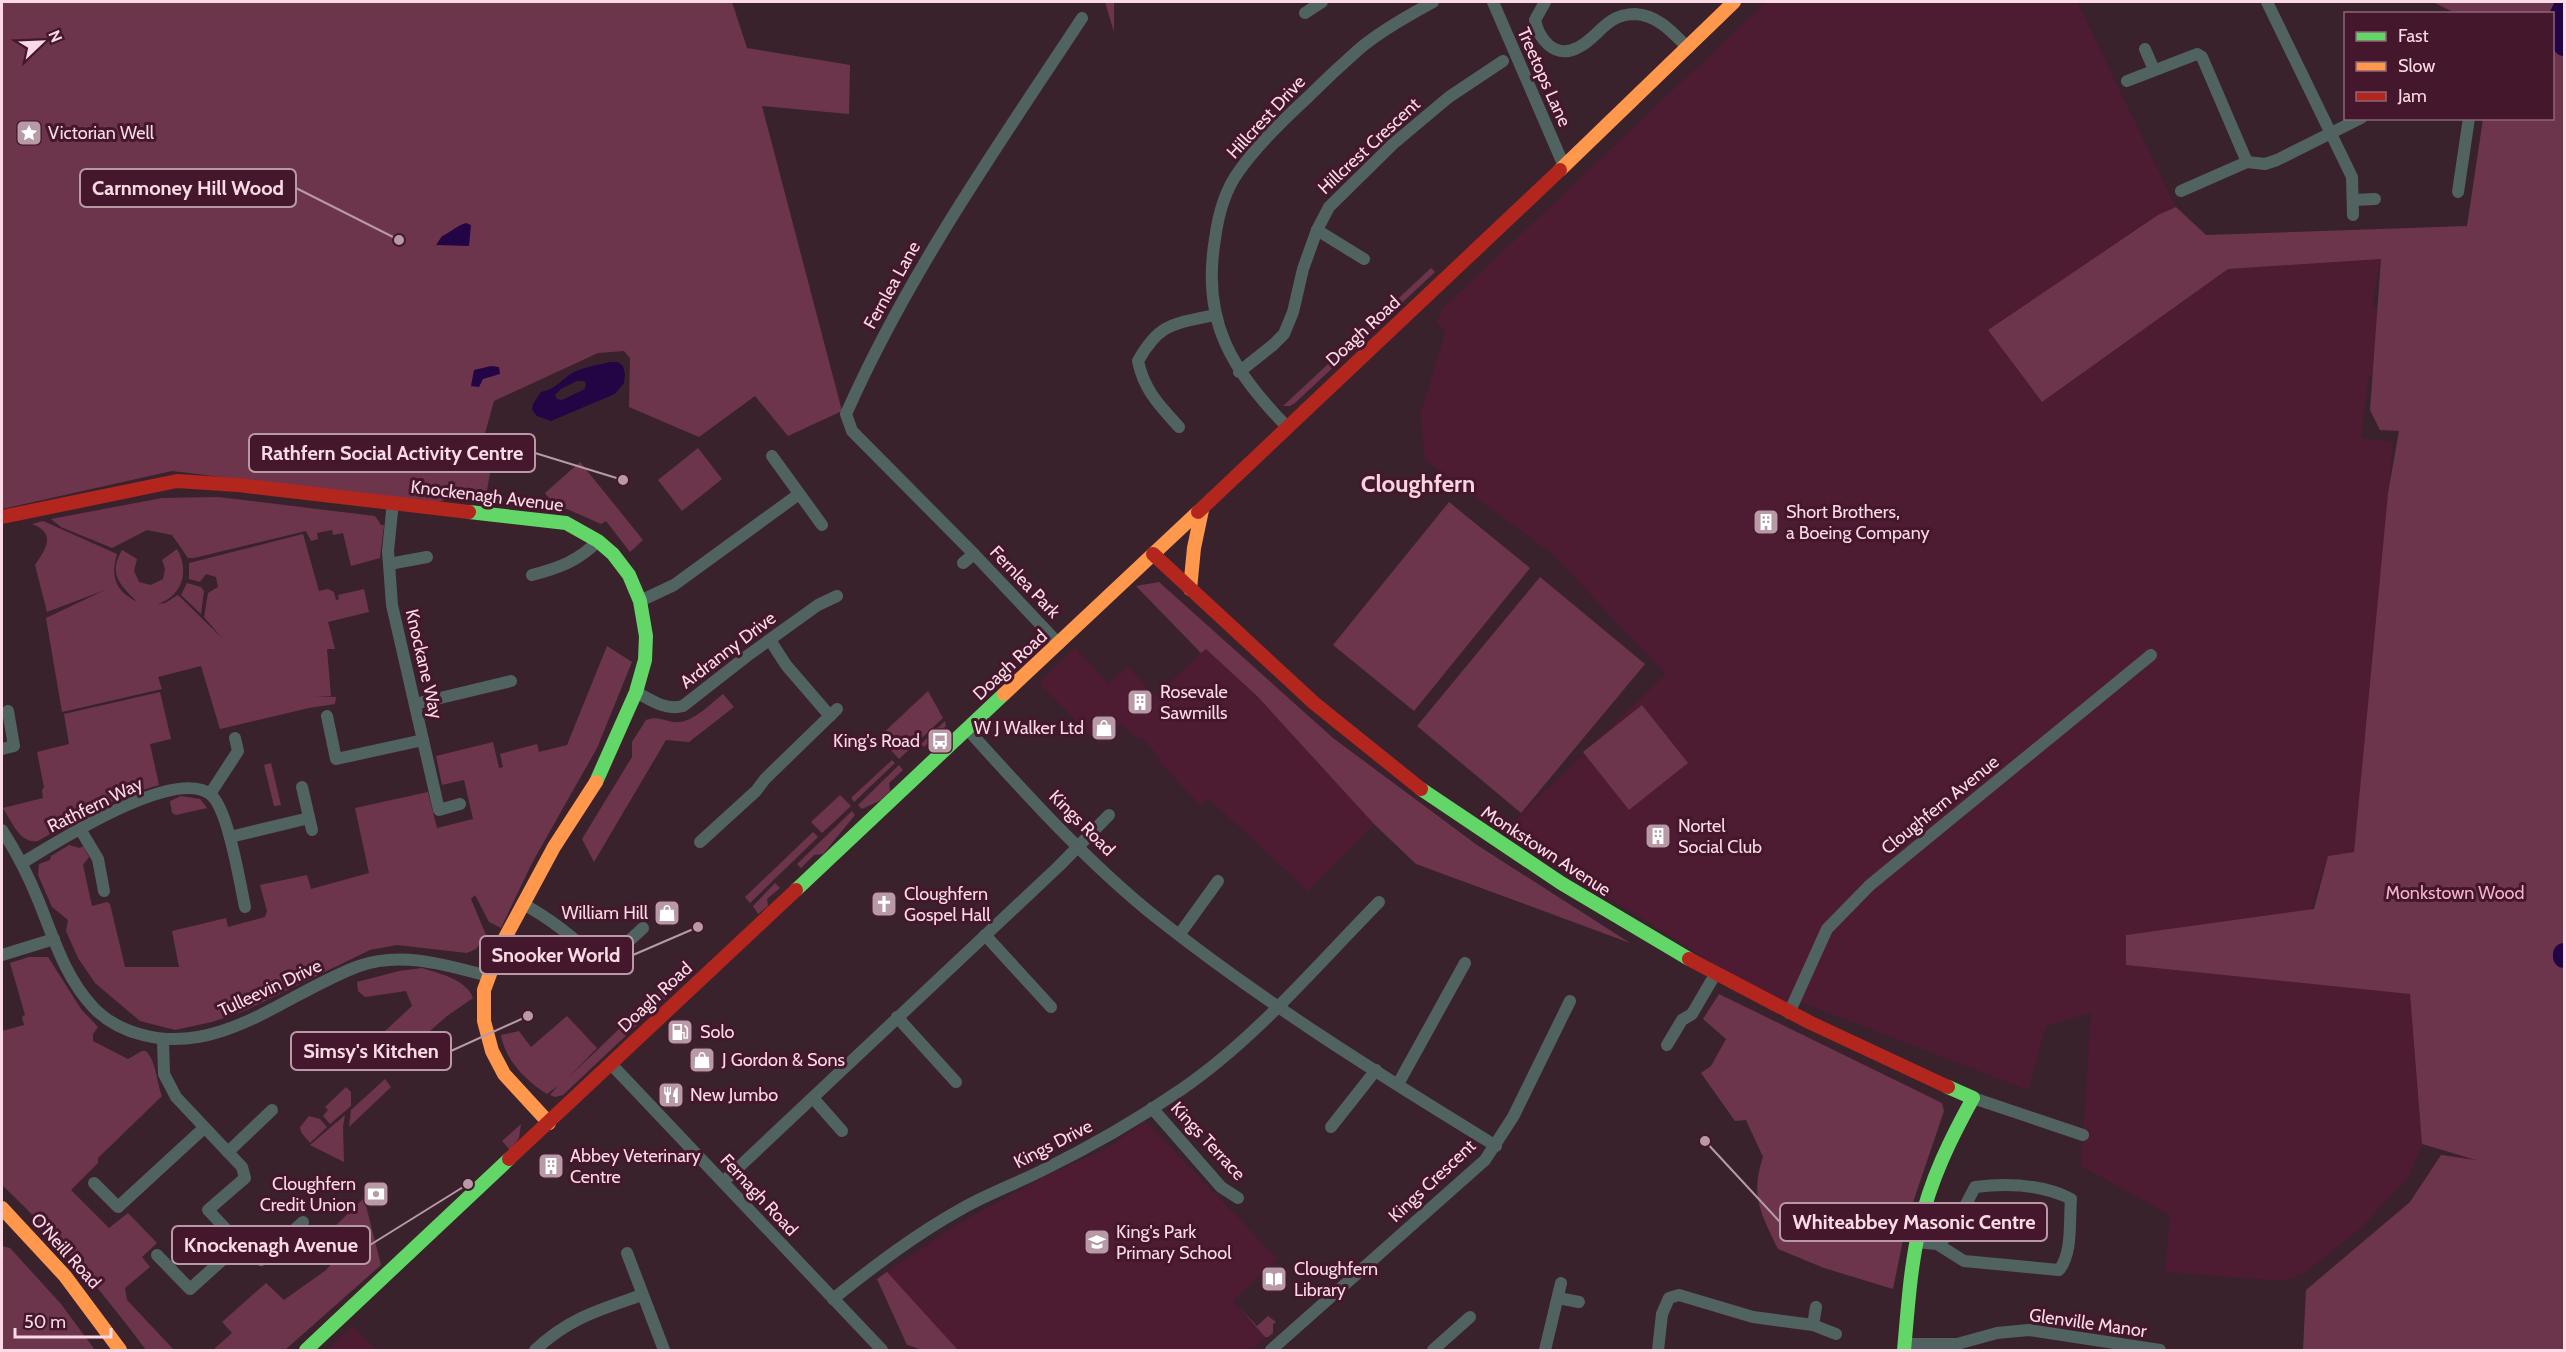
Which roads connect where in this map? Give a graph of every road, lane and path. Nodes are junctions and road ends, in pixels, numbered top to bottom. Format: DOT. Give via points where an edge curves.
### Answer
graph roads {
  1 [pos="1322,2"];
  2 [pos="1433,2"];
  3 [pos="1493,2"];
  4 [pos="1545,2"];
  5 [pos="1734,2"];
  6 [pos="2267,2"];
  7 [pos="1305,13"];
  8 [pos="1082,18"];
  9 [pos="1688,48"];
  10 [pos="2145,49"];
  11 [pos="1503,61"];
  12 [pos="2154,70"];
  13 [pos="2127,81"];
  14 [pos="2357,120"];
  15 [pos="2469,120"];
  16 [pos="2331,134"];
  17 [pos="2247,162"];
  18 [pos="1564,166"];
  19 [pos="2181,191"];
  20 [pos="2458,192"];
  21 [pos="2375,199"];
  22 [pos="2353,200"];
  23 [pos="2353,215"];
  24 [pos="1317,230"];
  25 [pos="1364,259"];
  26 [pos="1215,315"];
  27 [pos="1239,372"];
  28 [pos="1179,427"];
  29 [pos="1288,428"];
  30 [pos="772,456"];
  31 [pos="799,494"];
  32 [pos="393,502"];
  33 [pos="1202,509"];
  34 [pos="2,517"];
  35 [pos="822,525"];
  36 [pos="598,541"];
  37 [pos="974,554"];
  38 [pos="1153,554"];
  39 [pos="427,557"];
  40 [pos="389,564"];
  41 [pos="963,564"];
  42 [pos="532,575"];
  43 [pos="1190,589"];
  44 [pos="837,596"];
  45 [pos="640,601"];
  46 [pos="770,640"];
  47 [pos="1059,644"];
  48 [pos="2151,655"];
  49 [pos="511,681"];
  50 [pos="636,692"];
  51 [pos="415,704"];
  52 [pos="8,711"];
  53 [pos="327,716"];
  54 [pos="967,729"];
  55 [pos="235,738"];
  56 [pos="423,740"];
  57 [pos="2,749"];
  58 [pos="302,787"];
  59 [pos="210,794"];
  60 [pos="460,804"];
  61 [pos="1109,815"];
  62 [pos="80,829"];
  63 [pos="2,830"];
  64 [pos="230,837"];
  65 [pos="703,840"];
  66 [pos="1079,846"];
  67 [pos="22,862"];
  68 [pos="1218,881"];
  69 [pos="104,891"];
  70 [pos="1379,902"];
  71 [pos="523,904"];
  72 [pos="245,907"];
  73 [pos="643,928"];
  74 [pos="985,934"];
  75 [pos="1179,935"];
  76 [pos="54,939"];
  77 [pos="2,955"];
  78 [pos="1466,963"];
  79 [pos="1716,973"];
  80 [pos="488,976"];
  81 [pos="1570,1001"];
  82 [pos="1279,1005"];
  83 [pos="1051,1007"];
  84 [pos="1789,1013"];
  85 [pos="897,1017"];
  86 [pos="163,1040"];
  87 [pos="1667,1045"];
  88 [pos="611,1064"];
  89 [pos="1376,1070"];
  90 [pos="956,1082"];
  91 [pos="1398,1084"];
  92 [pos="813,1098"];
  93 [pos="1973,1098"];
  94 [pos="1152,1108"];
  95 [pos="272,1110"];
  96 [pos="549,1123"];
  97 [pos="1331,1127"];
  98 [pos="204,1128"];
  99 [pos="842,1131"];
  100 [pos="2083,1136"];
  101 [pos="1496,1146"];
  102 [pos="228,1152"];
  103 [pos="723,1182"];
  104 [pos="94,1183"];
  105 [pos="1238,1198"];
  106 [pos="2,1208"];
  107 [pos="303,1222"];
  108 [pos="1916,1242"];
  109 [pos="240,1244"];
  110 [pos="1937,1244"];
  111 [pos="627,1253"];
  112 [pos="157,1255"];
  113 [pos="1561,1283"];
  114 [pos="642,1295"];
  115 [pos="1558,1298"];
  116 [pos="833,1299"];
  117 [pos="1579,1302"];
  118 [pos="1816,1307"];
  119 [pos="1470,1317"];
  120 [pos="1813,1324"];
  121 [pos="1836,1334"];
  122 [pos="1905,1347"];
  123 [pos="120,1350"];
  124 [pos="307,1350"];
  125 [pos="535,1350"];
  126 [pos="664,1350"];
  127 [pos="882,1350"];
  128 [pos="1271,1350"];
  129 [pos="1433,1350"];
  130 [pos="1545,1350"];
  131 [pos="1658,1350"];
  132 [pos="2160,1350"];
  1 -- 7 [label="street"];
  2 -- 26 [label="street, Hillcrest Drive" via="1359,49 1277,126 1238,172 1219,215 1210,266"];
  3 -- 18 [label="street, Treetops Lane"];
  4 -- 9 [label="street" via="1534,20 1541,39 1552,49 1577,48 1608,23 1635,14 1659,21"];
  5 -- 9 [label="street, Doagh Road"];
  6 -- 16 [label="street"];
  8 -- 37 [label="street, Fernlea Lane" via="914,279 846,414 852,431"];
  9 -- 18 [label="street, Doagh Road"];
  10 -- 12 [label="street"];
  11 -- 24 [label="street, Hillcrest Crescent" via="1449,96 1393,144 1329,207"];
  12 -- 13 [label="street"];
  12 -- 17 [label="street" via="2191,54 2202,57"];
  14 -- 16 [label="street"];
  15 -- 20 [label="street"];
  16 -- 17 [label="street" via="2265,164"];
  16 -- 22 [label="street" via="2352,177"];
  17 -- 19 [label="street"];
  18 -- 29 [label="street, Doagh Road"];
  21 -- 22 [label="street"];
  22 -- 23 [label="street"];
  24 -- 25 [label="street"];
  24 -- 27 [label="street, Hillcrest Crescent" via="1284,333"];
  26 -- 27 [label="street, Hillcrest Drive"];
  26 -- 28 [label="street" via="1161,330 1138,361 1142,380"];
  27 -- 29 [label="street, Hillcrest Drive"];
  29 -- 33 [label="street, Doagh Road"];
  30 -- 31 [label="street"];
  31 -- 35 [label="street"];
  31 -- 45 [label="street" via="674,585"];
  32 -- 34 [label="street, Knockenagh Avenue" via="177,481"];
  32 -- 36 [label="street, Knockenagh Avenue" via="566,523"];
  32 -- 40 [label="street, Knockane Way"];
  33 -- 38 [label="street, Doagh Road"];
  33 -- 43 [label="street"];
  36 -- 42 [label="street" via="573,562"];
  36 -- 45 [label="street, Knockenagh Avenue" via="629,575"];
  37 -- 41 [label="street, Fernlea Park"];
  37 -- 47 [label="street, Fernlea Park"];
  38 -- 43 [label="street, Monkstown Avenue"];
  38 -- 47 [label="street, Doagh Road"];
  39 -- 40 [label="street"];
  40 -- 51 [label="street, Knockane Way" via="392,605"];
  43 -- 79 [label="street, Monkstown Avenue" via="1285,678 1384,761 1486,835 1586,899"];
  44 -- 46 [label="street, Ardranny Drive"];
  45 -- 50 [label="street, Knockenagh Avenue" via="646,636 645,660"];
  46 -- 50 [label="street, Ardranny Drive" via="683,706 659,705"];
  46 -- 65 [label="street" via="786,665 833,712"];
  47 -- 54 [label="street, Doagh Road"];
  48 -- 84 [label="street, Cloughfern Avenue" via="1870,885 1827,928"];
  49 -- 51 [label="street"];
  50 -- 71 [label="street, Knockenagh Avenue" via="598,779"];
  51 -- 56 [label="street, Knockane Way"];
  52 -- 57 [label="street" via="14,746"];
  53 -- 56 [label="street" via="336,759"];
  54 -- 66 [label="street, Kings Road"];
  54 -- 88 [label="street, Doagh Road"];
  55 -- 59 [label="street" via="238,752"];
  56 -- 60 [label="street, Knockane Way" via="439,810"];
  58 -- 64 [label="street" via="311,824"];
  59 -- 62 [label="street, Rathfern Way" via="186,788 168,791"];
  59 -- 64 [label="street" via="222,810"];
  61 -- 66 [label="street"];
  62 -- 67 [label="street, Rathfern Way"];
  62 -- 69 [label="street" via="98,859"];
  63 -- 67 [label="street, Tulleevin Drive"];
  64 -- 72 [label="street"];
  66 -- 74 [label="street"];
  66 -- 75 [label="street, Kings Road" via="1108,876"];
  67 -- 76 [label="street, Tulleevin Drive"];
  68 -- 75 [label="street"];
  70 -- 82 [label="street"];
  71 -- 73 [label="street" via="570,933 599,962 606,962"];
  71 -- 80 [label="street, Knockenagh Avenue"];
  74 -- 83 [label="street"];
  74 -- 85 [label="street"];
  75 -- 82 [label="street, Kings Road"];
  76 -- 77 [label="street"];
  76 -- 86 [label="street, Tulleevin Drive" via="70,978 105,1019 127,1031"];
  78 -- 91 [label="street"];
  79 -- 84 [label="street, Monkstown Avenue"];
  79 -- 87 [label="street" via="1692,1014 1682,1020"];
  80 -- 86 [label="street, Tulleevin Drive" via="425,961 396,959 359,966 232,1027 182,1040"];
  80 -- 96 [label="street, Knockenagh Avenue" via="483,1010 492,1051 504,1074"];
  81 -- 101 [label="street, Kings Crescent"];
  82 -- 89 [label="street, Kings Road"];
  82 -- 94 [label="street, Kings Drive" via="1183,1089"];
  84 -- 93 [label="street, Monkstown Avenue"];
  85 -- 90 [label="street"];
  85 -- 92 [label="street"];
  86 -- 98 [label="street" via="164,1074 176,1097"];
  88 -- 96 [label="street, Doagh Road"];
  88 -- 103 [label="street, Fernagh Road"];
  89 -- 91 [label="street, Kings Road"];
  89 -- 97 [label="street"];
  91 -- 101 [label="street, Kings Road"];
  92 -- 99 [label="street"];
  92 -- 103 [label="street"];
  93 -- 100 [label="street"];
  93 -- 108 [label="street" via="1933,1185"];
  94 -- 105 [label="street, Kings Terrace" via="1221,1187"];
  94 -- 116 [label="street, Kings Drive" via="1107,1136 938,1223 872,1267"];
  95 -- 102 [label="street"];
  96 -- 124 [label="street, Doagh Road"];
  98 -- 102 [label="street"];
  98 -- 104 [label="street" via="118,1207"];
  101 -- 128 [label="street, Kings Crescent" via="1475,1170"];
  102 -- 109 [label="street" via="242,1167 245,1178 208,1209"];
  103 -- 116 [label="street, Fernagh Road"];
  106 -- 123 [label="street, O'Neill Road" via="63,1272"];
  107 -- 109 [label="street" via="261,1260"];
  108 -- 110 [label="street"];
  108 -- 122 [label="street"];
  109 -- 112 [label="street" via="190,1289"];
  110 -- 110 [label="street" via="1964,1261 2059,1270 2068,1243 2071,1199 2052,1190 2000,1184 1975,1187 1951,1233"];
  111 -- 114 [label="street"];
  113 -- 115 [label="street"];
  114 -- 125 [label="street" via="581,1316"];
  114 -- 126 [label="street"];
  115 -- 117 [label="street"];
  115 -- 130 [label="street"];
  116 -- 127 [label="street, Fernagh Road"];
  118 -- 120 [label="street"];
  119 -- 129 [label="street"];
  120 -- 121 [label="street"];
  120 -- 131 [label="street" via="1753,1317 1679,1294 1669,1298 1662,1314"];
  122 -- 132 [label="street, Glenville Manor" via="1957,1344 2029,1330"];
}
